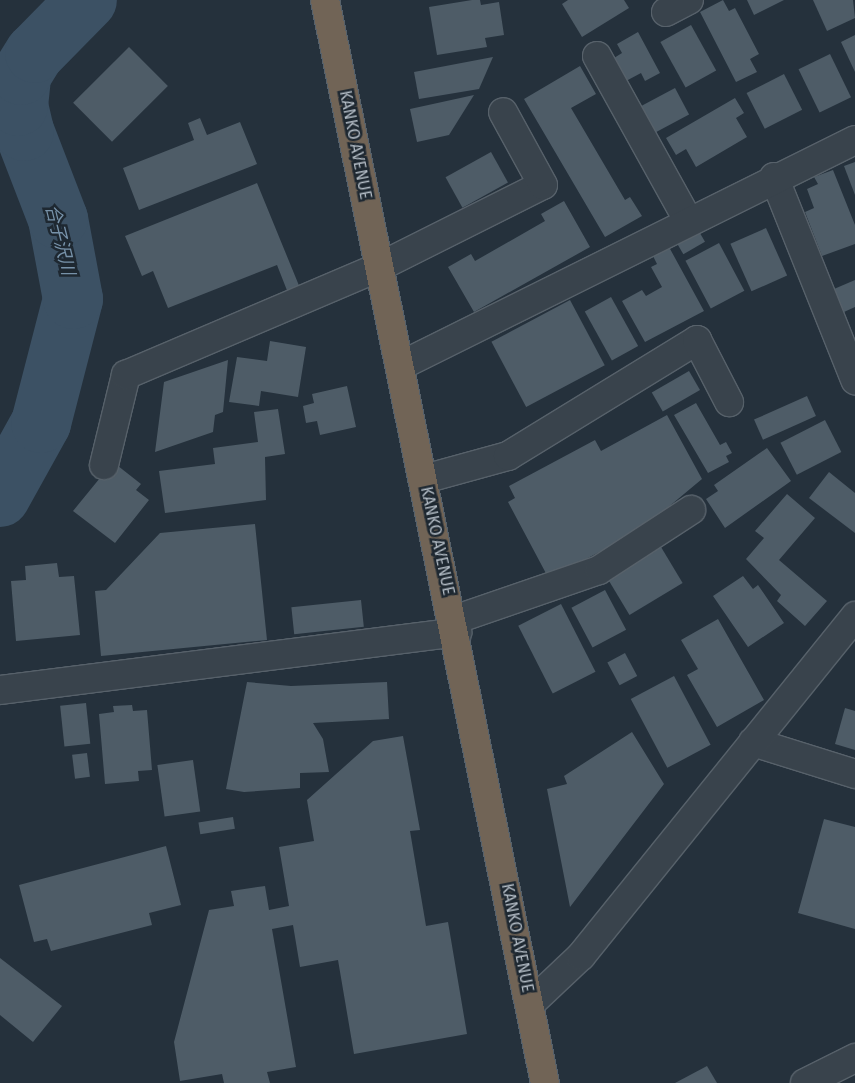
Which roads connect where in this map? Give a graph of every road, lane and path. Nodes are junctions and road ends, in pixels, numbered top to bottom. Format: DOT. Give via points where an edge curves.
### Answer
graph roads {
  1 [pos="325,0"];
  2 [pos="597,56"];
  3 [pos="503,112"];
  4 [pos="855,140"];
  5 [pos="774,177"];
  6 [pos="688,220"];
  7 [pos="379,267"];
  8 [pos="400,366"];
  9 [pos="855,380"];
  10 [pos="729,402"];
  11 [pos="104,466"];
  12 [pos="424,479"];
  13 [pos="691,510"];
  14 [pos="851,625"];
  15 [pos="456,626"];
  16 [pos="0,690"];
  17 [pos="753,742"];
  18 [pos="855,774"];
  19 [pos="530,1004"];
  20 [pos="855,1058"];
  21 [pos="545,1083"];
  22 [pos="805,1083"];
  1 -- 7 [label="highway, KANKO AVENUE"];
  2 -- 6 [label="street"];
  3 -- 7 [label="street" via="543,185"];
  4 -- 5 [label="street"];
  5 -- 6 [label="street"];
  5 -- 9 [label="street"];
  6 -- 8 [label="street"];
  7 -- 8 [label="highway, KANKO AVENUE"];
  7 -- 11 [label="street" via="126,375"];
  8 -- 12 [label="highway, KANKO AVENUE"];
  10 -- 12 [label="street" via="697,340 508,456"];
  12 -- 15 [label="highway, KANKO AVENUE"];
  13 -- 15 [label="street" via="599,570"];
  14 -- 17 [label="street"];
  15 -- 16 [label="street"];
  15 -- 19 [label="highway, KANKO AVENUE"];
  17 -- 18 [label="street"];
  17 -- 19 [label="street" via="581,956"];
  19 -- 21 [label="highway, KANKO AVENUE"];
  20 -- 22 [label="street"];
}
